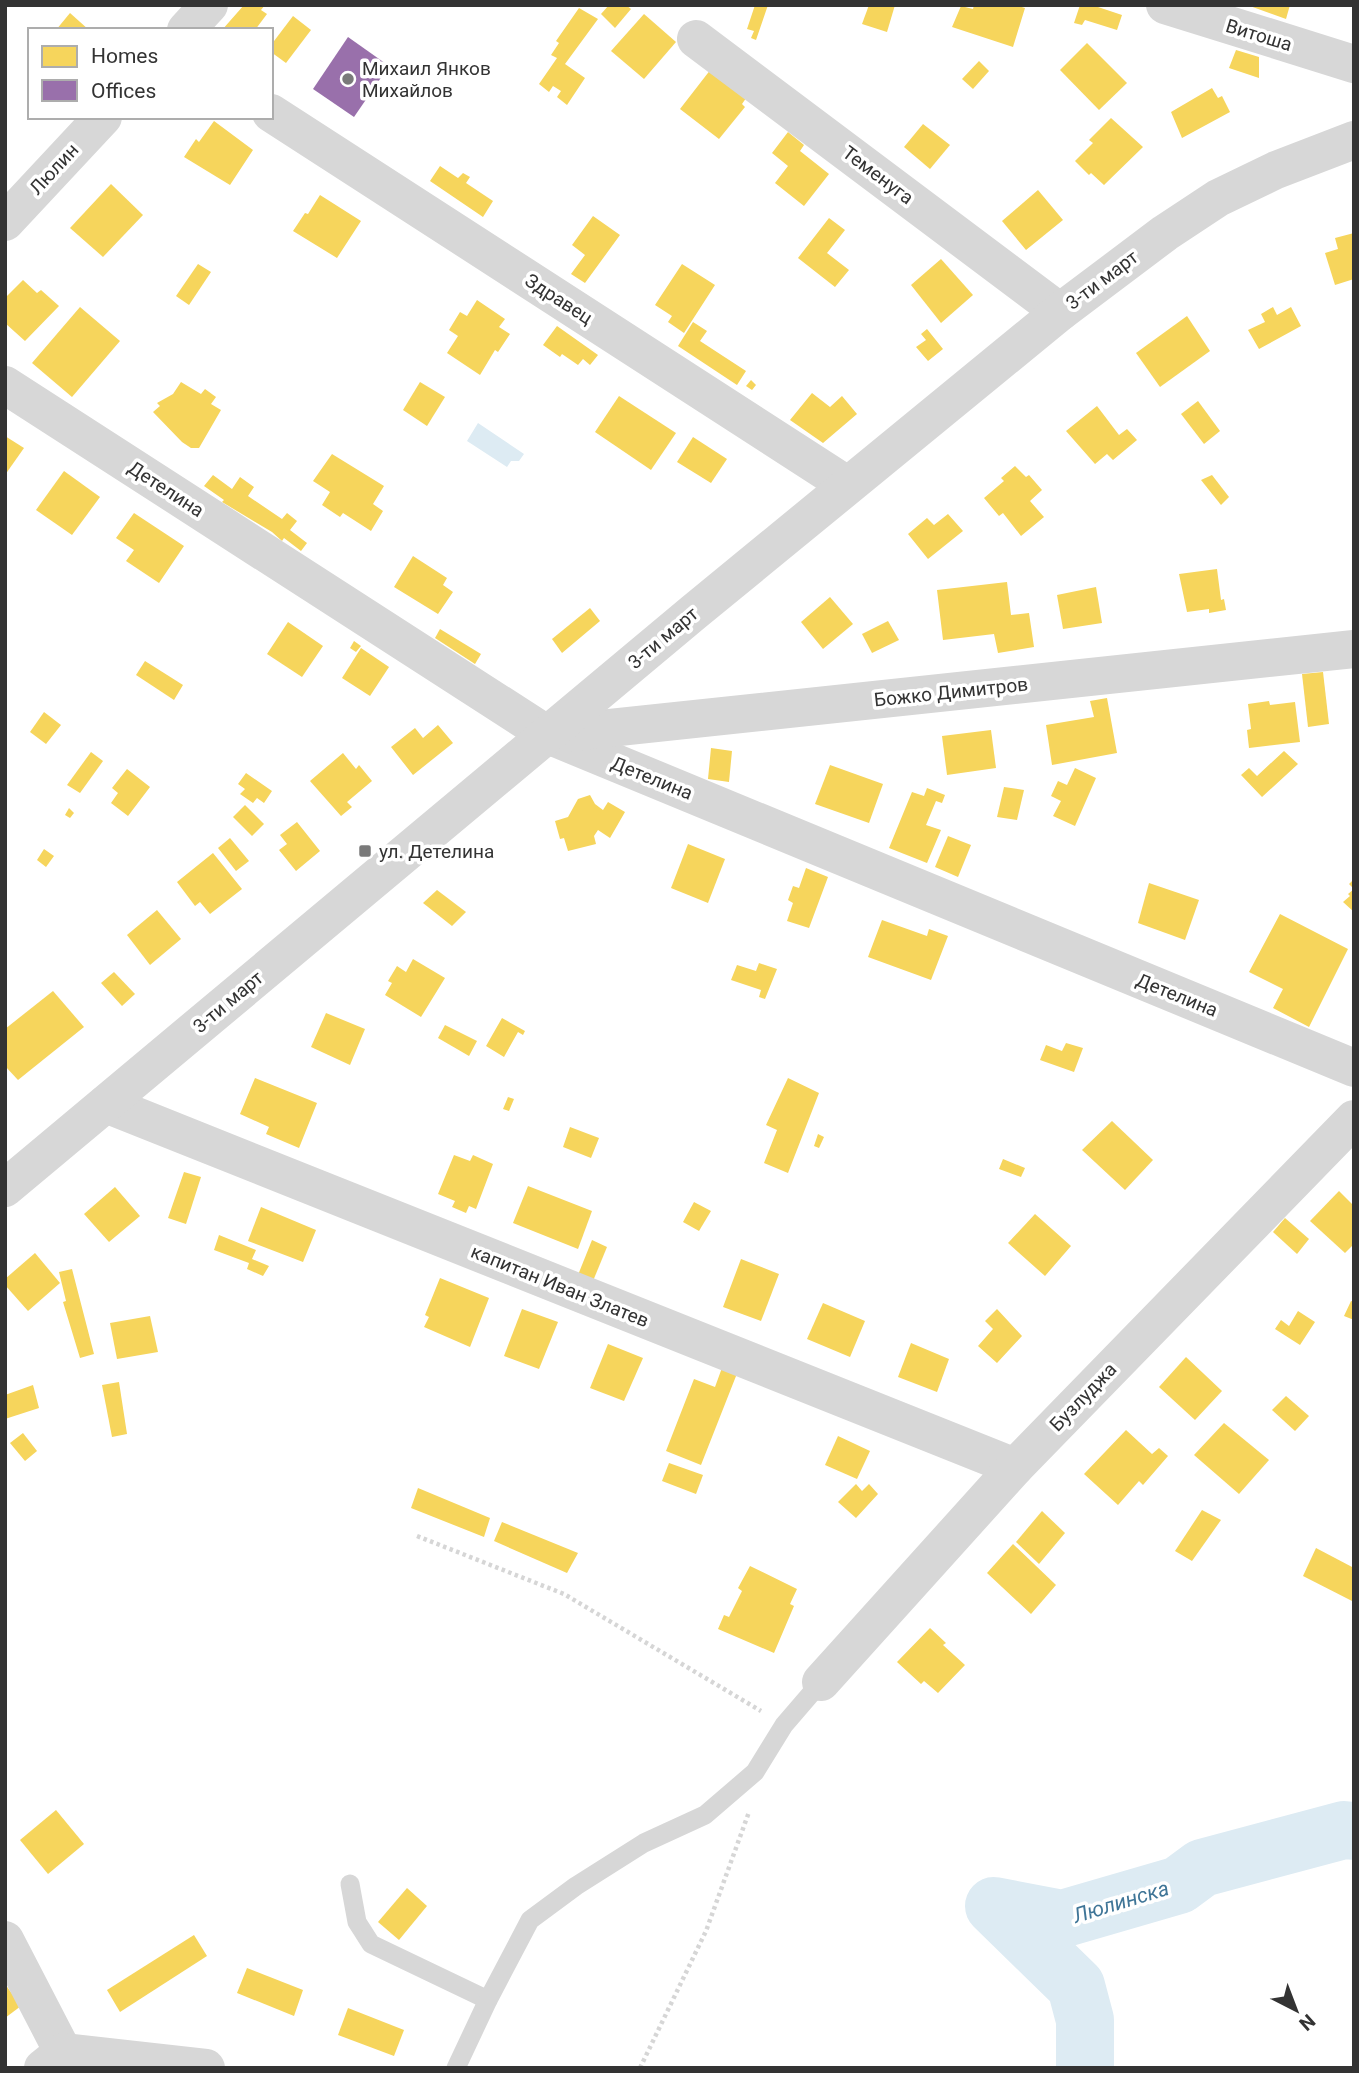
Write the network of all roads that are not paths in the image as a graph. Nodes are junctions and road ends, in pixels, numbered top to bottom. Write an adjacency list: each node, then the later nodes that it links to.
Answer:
1 (209, 5): 3 (street)
2 (1165, 5): 5 (street, Витоша)
3 (188, 28)
4 (696, 38): 10 (street, Теменуга)
5 (1354, 64)
6 (273, 114): 12 (street, Здравец)
7 (101, 119): 9 (street, Люлин)
8 (1354, 140): 10 (street, 3-ти март)
9 (5, 222)
10 (1060, 312): 12 (street, 3-ти март)
11 (5, 385): 14 (street, Детелина)
12 (847, 485): 14 (street, 3-ти март)
13 (1354, 649): 14 (street, Божко Димитров)
14 (548, 735): 15 (street, Детелина); 16 (street, 3-ти март)
15 (1354, 1068)
16 (106, 1104): 18 (street, 3-ти март); 19 (street, капитан Иван Златев)
17 (1354, 1119): 19 (street, Бузлуджа)
18 (5, 1188)
19 (1015, 1467): 20 (street, Бузлуджа)
20 (821, 1682): 23 (lane)
21 (350, 1884): 23 (lane)
22 (5, 1940): 24 (street)
23 (488, 2000): 26 (lane)
24 (53, 2060): 25 (street)
25 (206, 2068)
26 (456, 2068)

